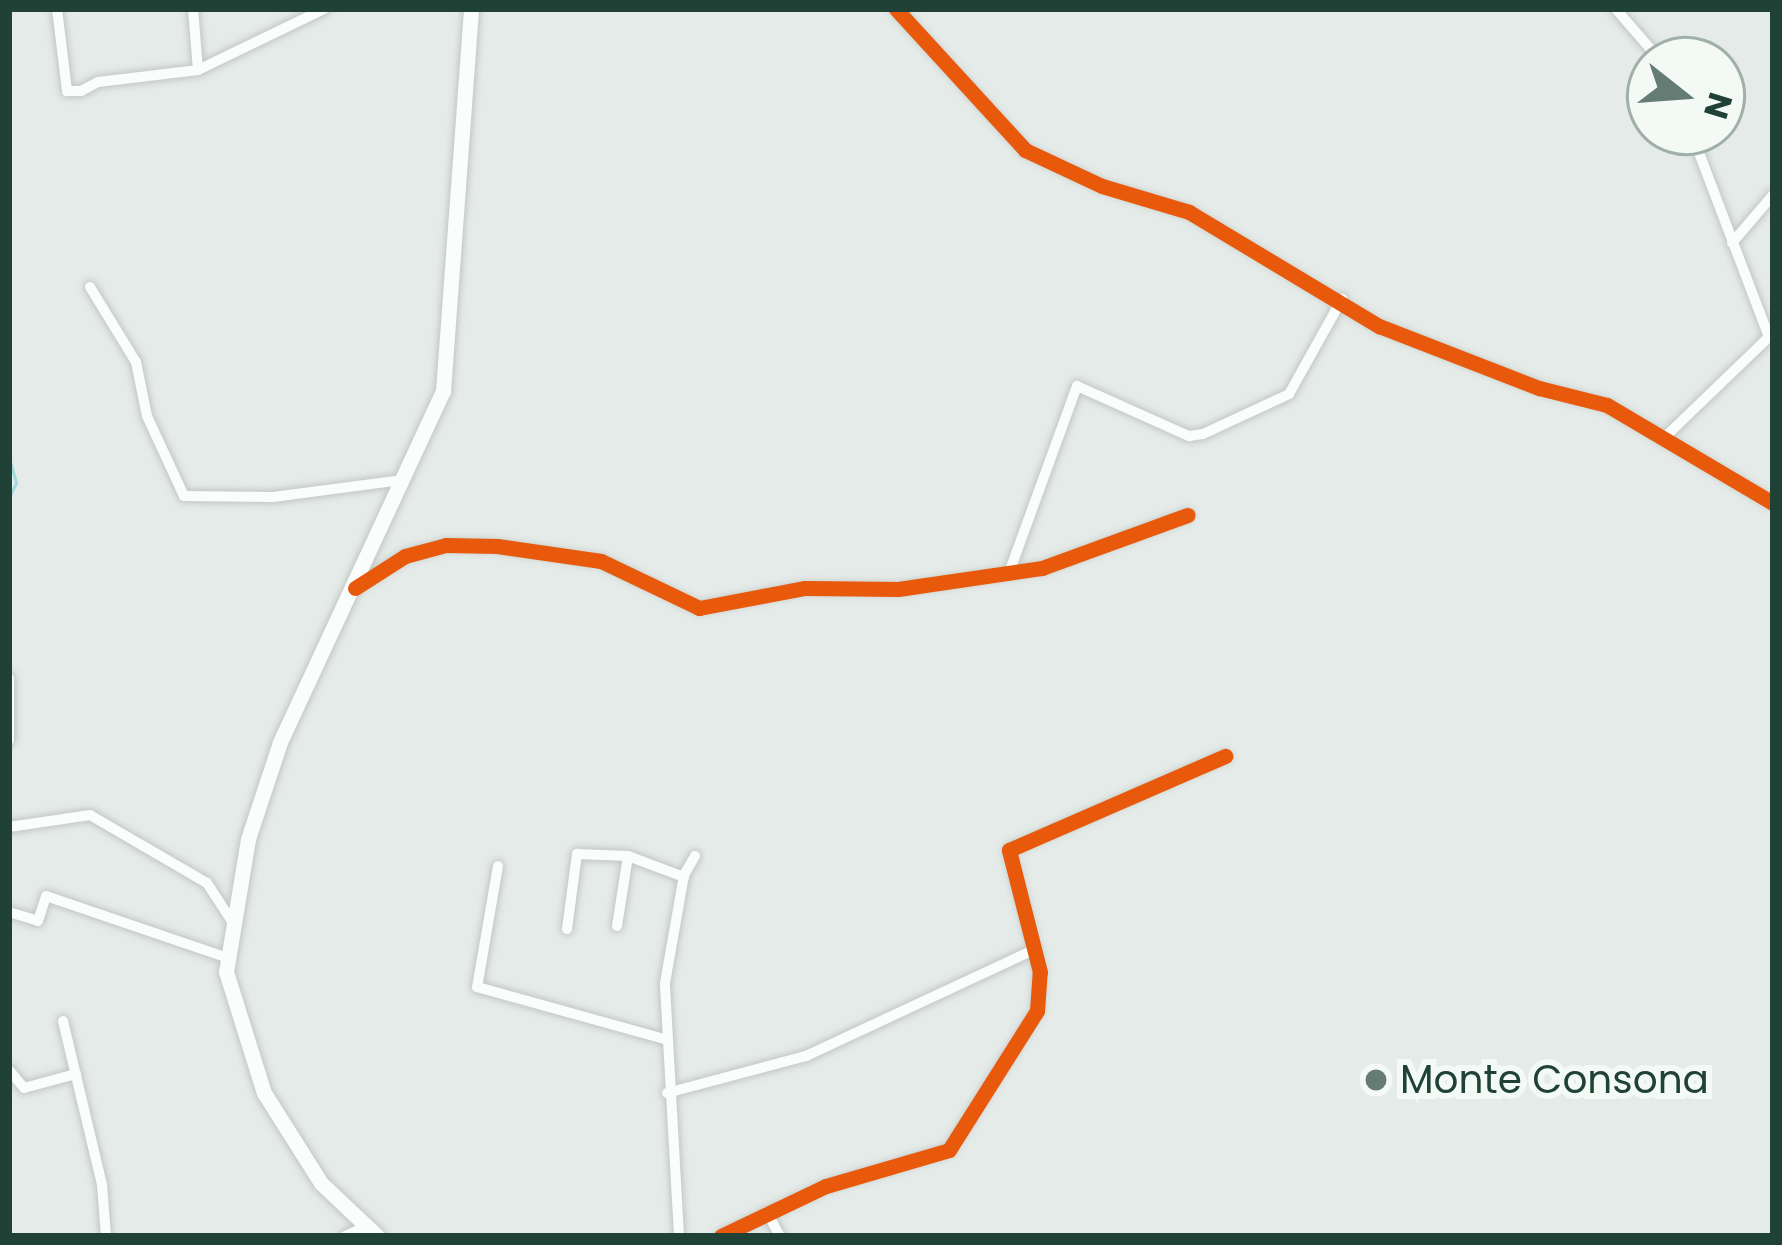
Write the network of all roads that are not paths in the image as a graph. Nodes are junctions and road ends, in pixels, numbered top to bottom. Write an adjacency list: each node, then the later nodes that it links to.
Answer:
1 (56, 9): 8 (street)
2 (193, 9): 8 (street)
3 (322, 9): 8 (street)
4 (471, 9): 15 (main road)
5 (896, 9): 13 (street)
6 (1616, 9): 7 (street)
7 (1639, 36)
8 (198, 70)
9 (1700, 156): 11 (street)
10 (1773, 195): 11 (street)
11 (1732, 243): 14 (street)
12 (90, 287): 15 (street)
13 (1342, 299): 14 (street); 18 (street)
14 (1665, 437): 16 (street)
15 (406, 481): 19 (main road)
16 (1773, 503)
17 (1189, 515): 18 (street)
18 (1010, 570): 19 (street)
19 (356, 588): 29 (main road)
20 (9, 673): 21 (street)
21 (9, 740)
22 (1225, 756): 32 (street)
23 (9, 827): 29 (street)
24 (628, 856): 27 (street); 30 (street); 31 (street)
25 (695, 856): 27 (street)
26 (498, 866): 35 (street)
27 (684, 877): 35 (street)
28 (9, 912): 33 (street)
29 (231, 920): 33 (main road)
30 (617, 926)
31 (567, 929)
32 (1035, 949): 38 (street); 39 (street)
33 (228, 958): 40 (main road)
34 (63, 1021): 37 (street)
35 (665, 1039): 38 (street)
36 (9, 1070): 37 (street)
37 (76, 1074): 41 (street)
38 (667, 1093): 43 (street)
39 (767, 1212): 44 (street); 45 (street)
40 (371, 1232): 42 (street)
41 (106, 1236)
42 (345, 1236)
43 (680, 1236)
44 (721, 1236)
45 (780, 1236)

